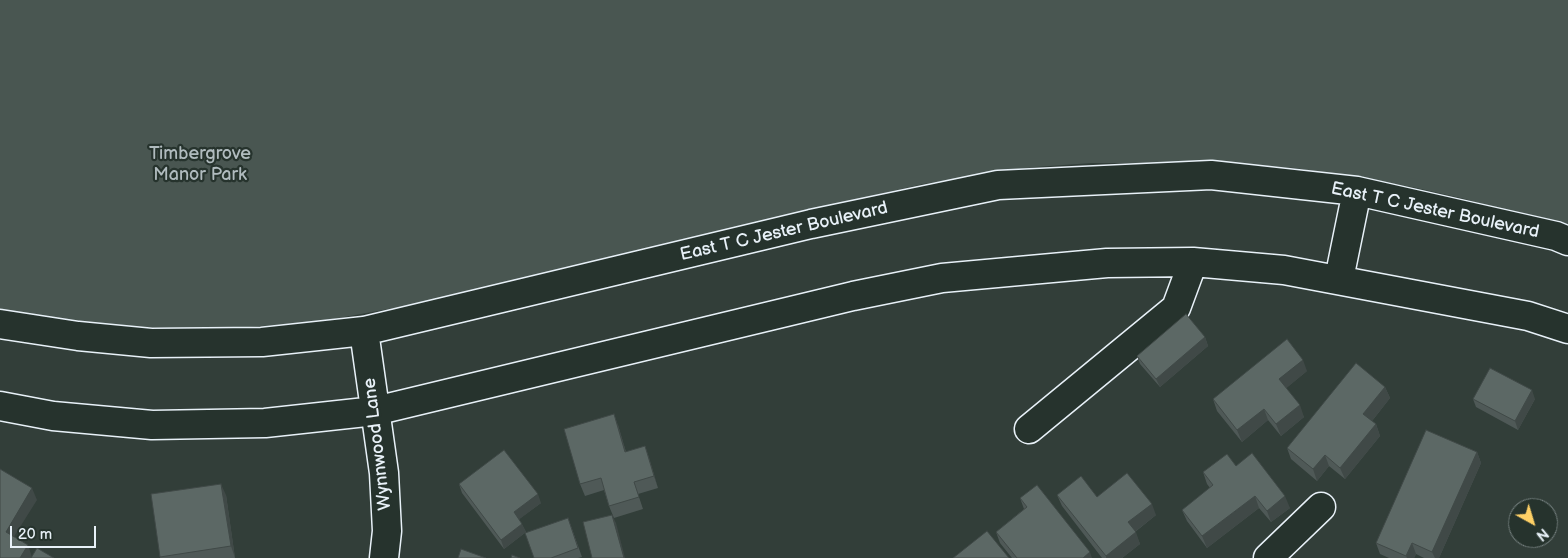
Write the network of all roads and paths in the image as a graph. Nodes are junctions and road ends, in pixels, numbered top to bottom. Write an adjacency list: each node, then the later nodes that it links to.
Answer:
1 (1357, 191): 2 (street, East T C Jester Boulevard); 4 (street); 7 (street, East T C Jester Boulevard)
2 (1568, 241)
3 (1193, 262): 4 (street); 9 (street); 10 (street)
4 (1339, 279): 6 (street)
5 (0, 324): 7 (street, East T C Jester Boulevard)
6 (1568, 329)
7 (364, 331): 9 (street, Wynnwood Lane)
8 (0, 406): 9 (street)
9 (375, 411): 12 (street, Wynnwood Lane)
10 (1029, 429)
11 (1321, 506): 13 (street)
12 (384, 558)
13 (1268, 558)

